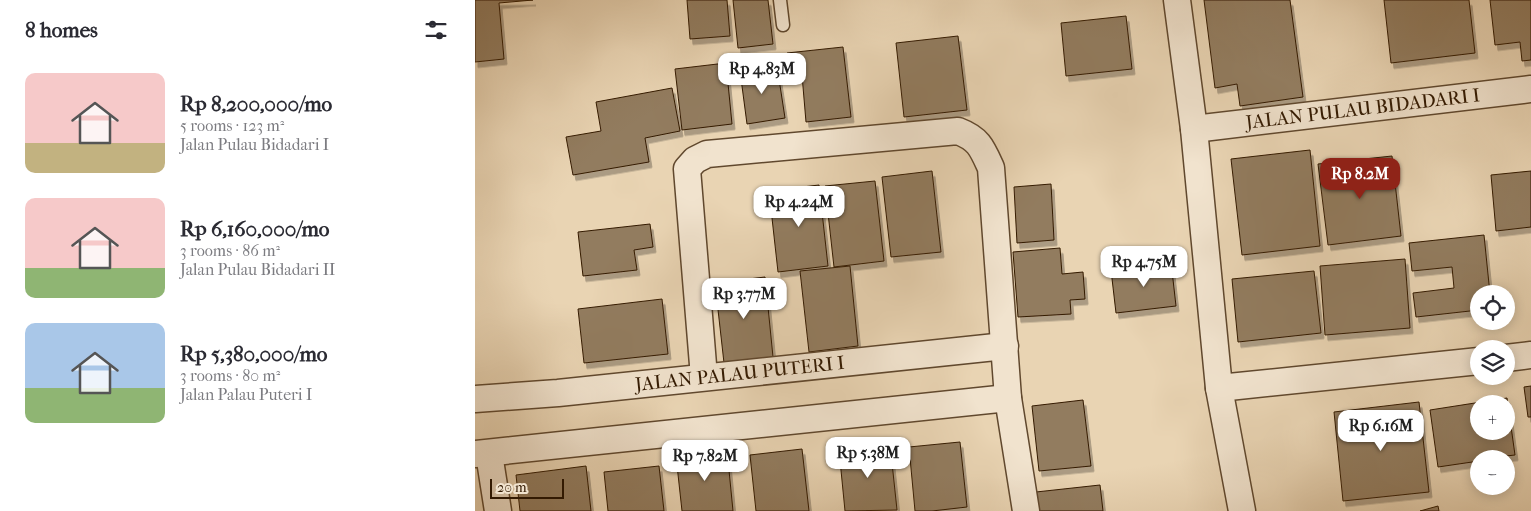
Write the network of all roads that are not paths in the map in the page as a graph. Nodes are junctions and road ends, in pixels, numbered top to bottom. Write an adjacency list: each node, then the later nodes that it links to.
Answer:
1 (780, 0): 3 (lane)
2 (1177, 0): 5 (street)
3 (783, 25)
4 (1531, 89): 5 (street, JALAN PULAU BIDADARI I)
5 (1193, 129): 11 (street)
6 (1005, 346): 10 (street, JALAN PALAU PUTERI I); 10 (street); 12 (street)
7 (1531, 355): 8 (street)
8 (1515, 357)
9 (1470, 362): 11 (street)
10 (705, 378): 13 (street, JALAN PALAU PUTERI I)
11 (1219, 388): 17 (street)
12 (1008, 398): 14 (street); 16 (street)
13 (475, 399)
14 (482, 454): 15 (street)
15 (498, 511)
16 (1026, 511)
17 (1242, 511)

